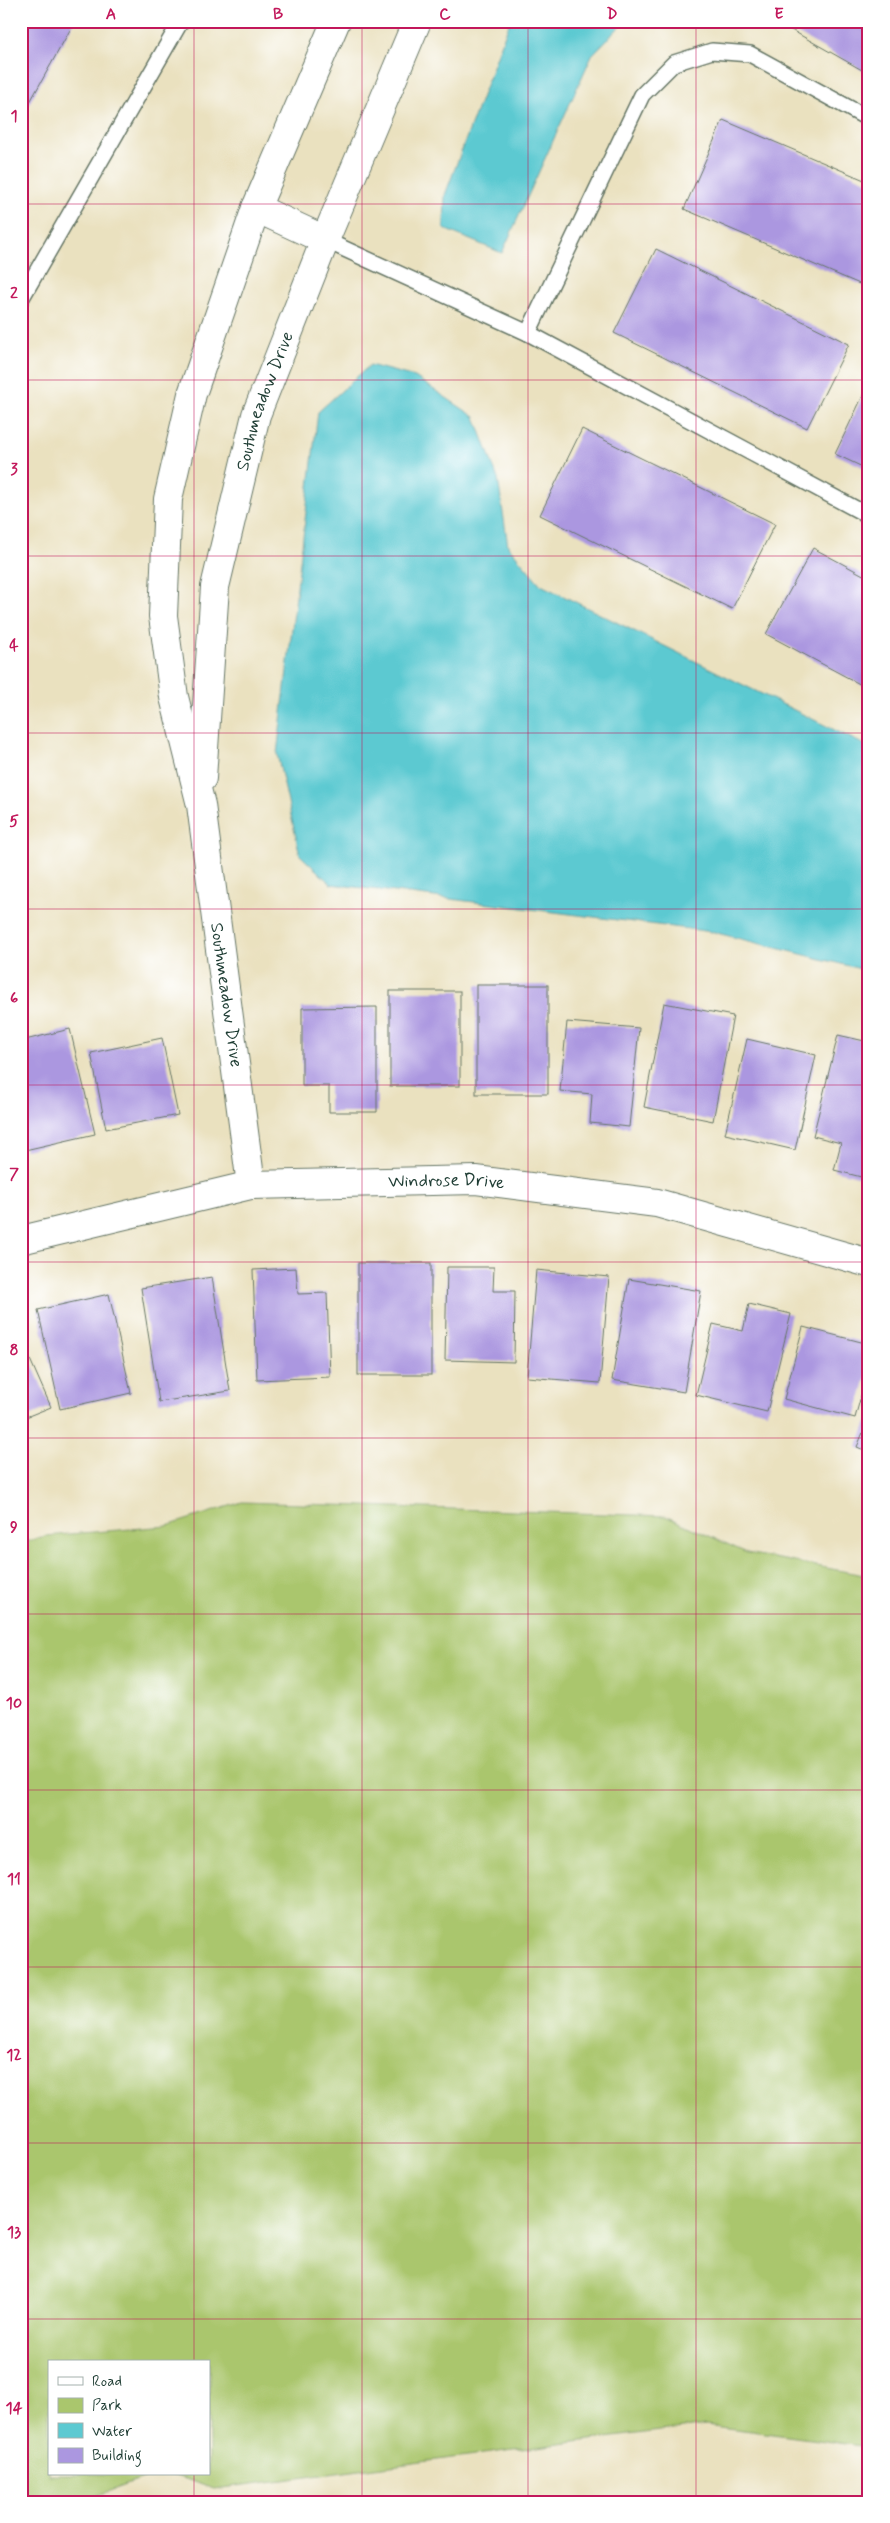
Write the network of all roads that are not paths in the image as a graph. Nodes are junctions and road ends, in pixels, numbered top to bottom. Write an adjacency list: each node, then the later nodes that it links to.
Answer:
1 (181, 21): 7 (lane)
2 (336, 21): 5 (street, Southmeadow Drive)
3 (417, 21): 6 (street, Southmeadow Drive)
4 (869, 119): 8 (lane)
5 (256, 208): 6 (street); 10 (street, Southmeadow Drive)
6 (325, 240): 8 (lane); 10 (street, Southmeadow Drive)
7 (21, 299)
8 (528, 333): 9 (lane)
9 (869, 516)
10 (200, 805): 11 (street, Southmeadow Drive)
11 (251, 1186): 12 (street, Windrose Drive); 13 (street, Windrose Drive)
12 (21, 1240)
13 (869, 1262)

